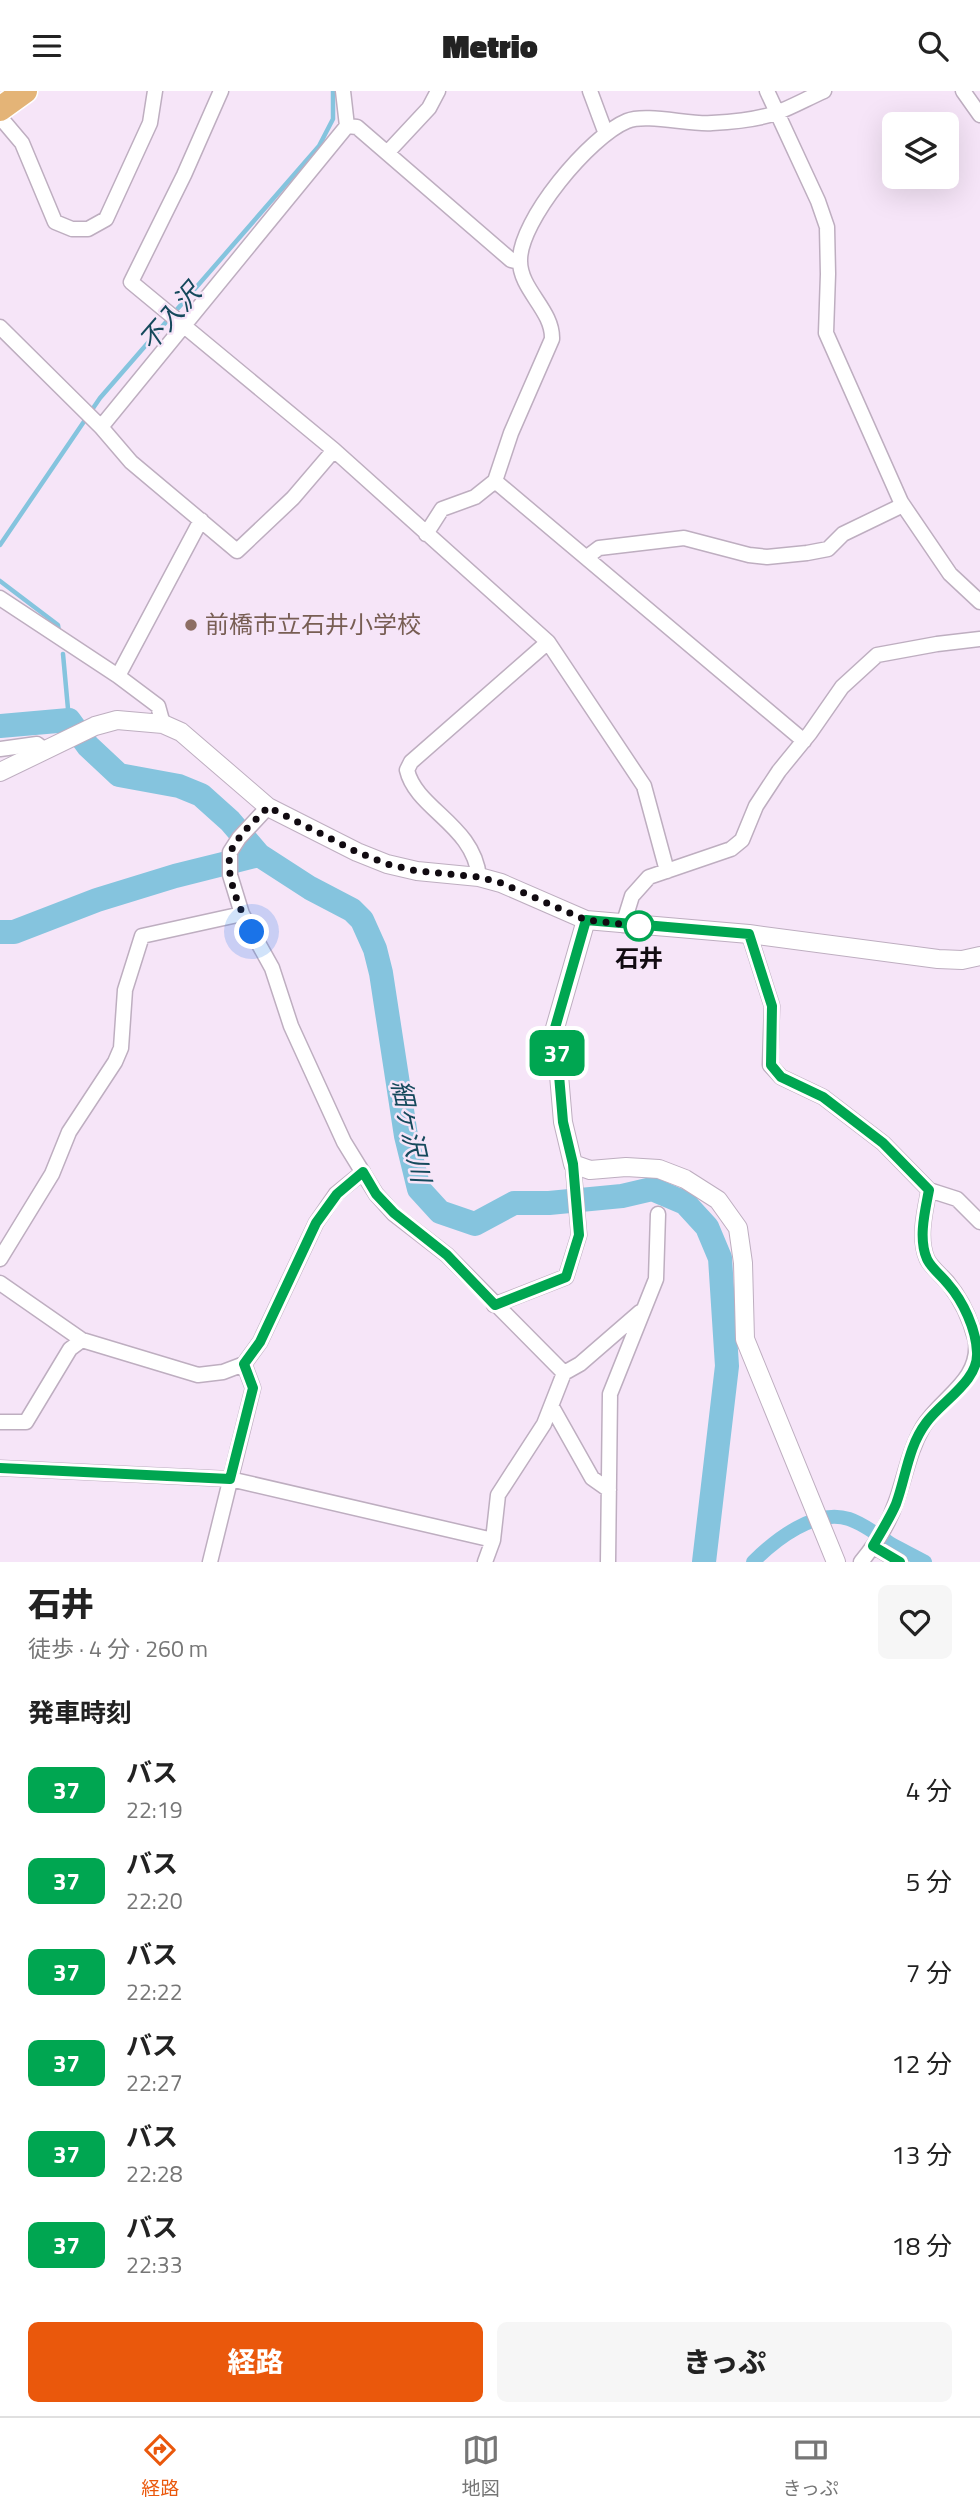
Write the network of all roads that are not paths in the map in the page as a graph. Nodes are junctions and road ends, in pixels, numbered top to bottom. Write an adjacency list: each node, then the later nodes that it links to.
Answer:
1 (25, 91): 10 (highway)
2 (155, 91): 13 (street)
3 (220, 91): 19 (street)
4 (343, 91): 14 (street)
5 (438, 91): 16 (street)
6 (590, 91): 15 (street)
7 (767, 91): 11 (street)
8 (824, 91): 11 (street)
9 (963, 91): 12 (street)
10 (0, 109)
11 (776, 113): 15 (street); 23 (street)
12 (980, 115)
13 (0, 117)
14 (347, 126): 16 (street); 19 (street)
15 (606, 134): 17 (street)
16 (387, 153): 17 (street)
17 (519, 263): 22 (street)
18 (0, 327): 20 (street)
19 (184, 327): 20 (street); 21 (street)
20 (92, 419): 24 (street)
21 (334, 450): 24 (street); 25 (street)
22 (495, 481): 25 (street); 26 (street)
23 (903, 505): 26 (street); 28 (street)
24 (201, 520): 31 (street)
25 (426, 534): 30 (street)
26 (587, 557): 33 (street)
27 (0, 598): 31 (street)
28 (980, 602)
29 (980, 639): 33 (street)
30 (548, 642): 38 (street); 39 (street)
31 (118, 676): 32 (street)
32 (163, 724): 35 (street); 37 (street)
33 (804, 741): 38 (street)
34 (0, 749): 35 (street)
35 (45, 750): 36 (street)
36 (0, 772)
37 (268, 807): 39 (street); 40 (street)
38 (667, 871): 42 (street)
39 (479, 877): 41 (street)
40 (242, 914): 45 (street); 50 (street)
41 (586, 920): 42 (street); 46 (street)
42 (623, 925): 43 (street)
43 (749, 934): 44 (street); 47 (street)
44 (980, 956)
45 (363, 1172): 52 (street); 55 (street)
46 (573, 1173): 52 (street); 67 (street)
47 (929, 1190): 49 (street); 63 (street)
48 (658, 1213): 53 (street)
49 (977, 1215)
50 (0, 1259)
51 (0, 1283): 54 (street)
52 (495, 1305): 56 (street)
53 (645, 1306): 56 (street); 61 (street)
54 (82, 1340): 55 (street); 58 (street)
55 (244, 1364): 60 (street)
56 (564, 1373): 57 (street)
57 (552, 1407): 61 (street); 62 (street)
58 (0, 1422)
59 (0, 1468): 60 (street)
60 (230, 1479): 62 (street); 64 (street)
61 (609, 1490): 66 (street)
62 (493, 1540): 65 (street)
63 (873, 1546): 68 (street); 69 (street)
64 (209, 1562)
65 (485, 1562)
66 (608, 1562)
67 (836, 1562)
68 (861, 1562)
69 (900, 1562)

